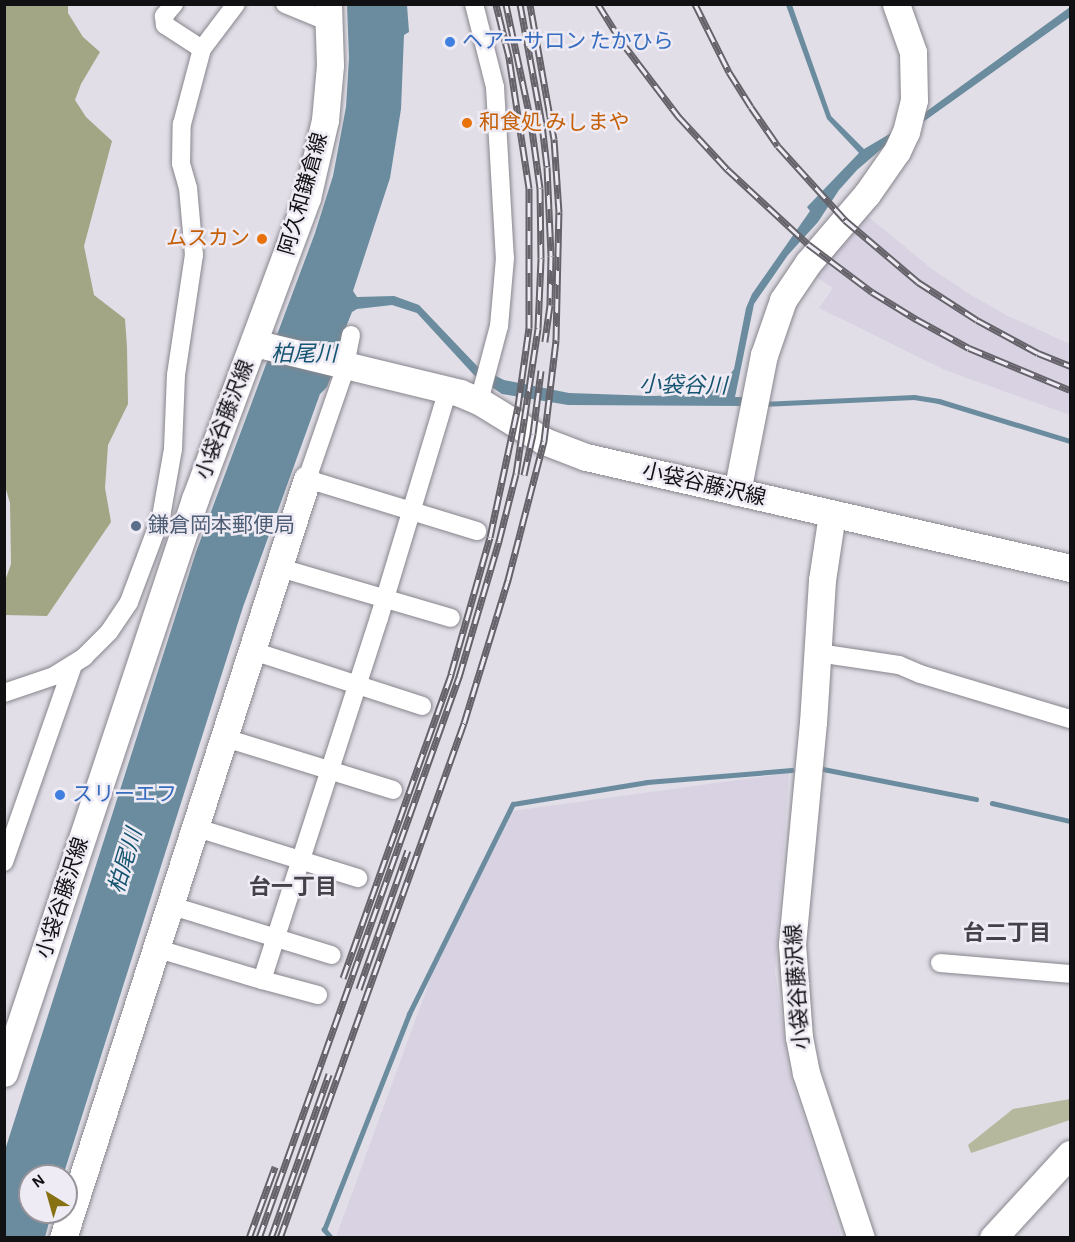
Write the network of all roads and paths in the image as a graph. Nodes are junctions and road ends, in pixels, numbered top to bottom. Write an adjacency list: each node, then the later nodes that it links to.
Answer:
1 (174, 4): 7 (street)
2 (236, 4): 7 (street)
3 (285, 4): 6 (street)
4 (474, 4): 12 (street)
5 (896, 4): 14 (main road)
6 (329, 13): 9 (main road, 阿久和鎌倉線)
7 (202, 48): 15 (street)
8 (351, 335): 10 (street)
9 (254, 343): 10 (main road, 小袋谷藤沢線); 16 (main road, 小袋谷藤沢線)
10 (344, 365): 11 (main road, 小袋谷藤沢線); 13 (street)
11 (448, 390): 12 (main road, 小袋谷藤沢線); 17 (street)
12 (481, 393): 14 (main road, 小袋谷藤沢線)
13 (307, 479): 17 (street); 20 (main road)
14 (736, 492): 18 (main road, 小袋谷藤沢線)
15 (166, 495): 16 (street); 26 (street)
16 (195, 499): 46 (main road, 小袋谷藤沢線)
17 (411, 512): 19 (street); 22 (street)
18 (832, 514): 21 (main road, 小袋谷藤沢線); 25 (main road, 小袋谷藤沢線)
19 (477, 531)
20 (276, 567): 22 (street); 24 (main road)
21 (1071, 568)
22 (385, 599): 23 (street); 27 (street)
23 (451, 618)
24 (250, 650): 27 (street); 31 (main road)
25 (818, 653): 30 (street); 49 (main road, 小袋谷藤沢線)
26 (73, 665): 28 (street); 36 (street)
27 (356, 686): 29 (street); 32 (street)
28 (4, 693)
29 (422, 706)
30 (1071, 719)
31 (222, 737): 32 (street); 34 (main road)
32 (328, 768): 33 (street); 35 (street)
33 (393, 790)
34 (194, 827): 35 (street); 38 (main road)
35 (301, 859): 37 (street); 39 (street)
36 (4, 862)
37 (358, 878)
38 (169, 905): 39 (street); 40 (main road)
39 (275, 938): 41 (street); 44 (street)
40 (155, 948): 44 (street); 48 (main road)
41 (332, 955)
42 (940, 963): 43 (street)
43 (1071, 974)
44 (262, 980): 45 (street)
45 (318, 995)
46 (4, 1073)
47 (1071, 1154): 50 (main road)
48 (63, 1238)
49 (861, 1238)
50 (993, 1238)

